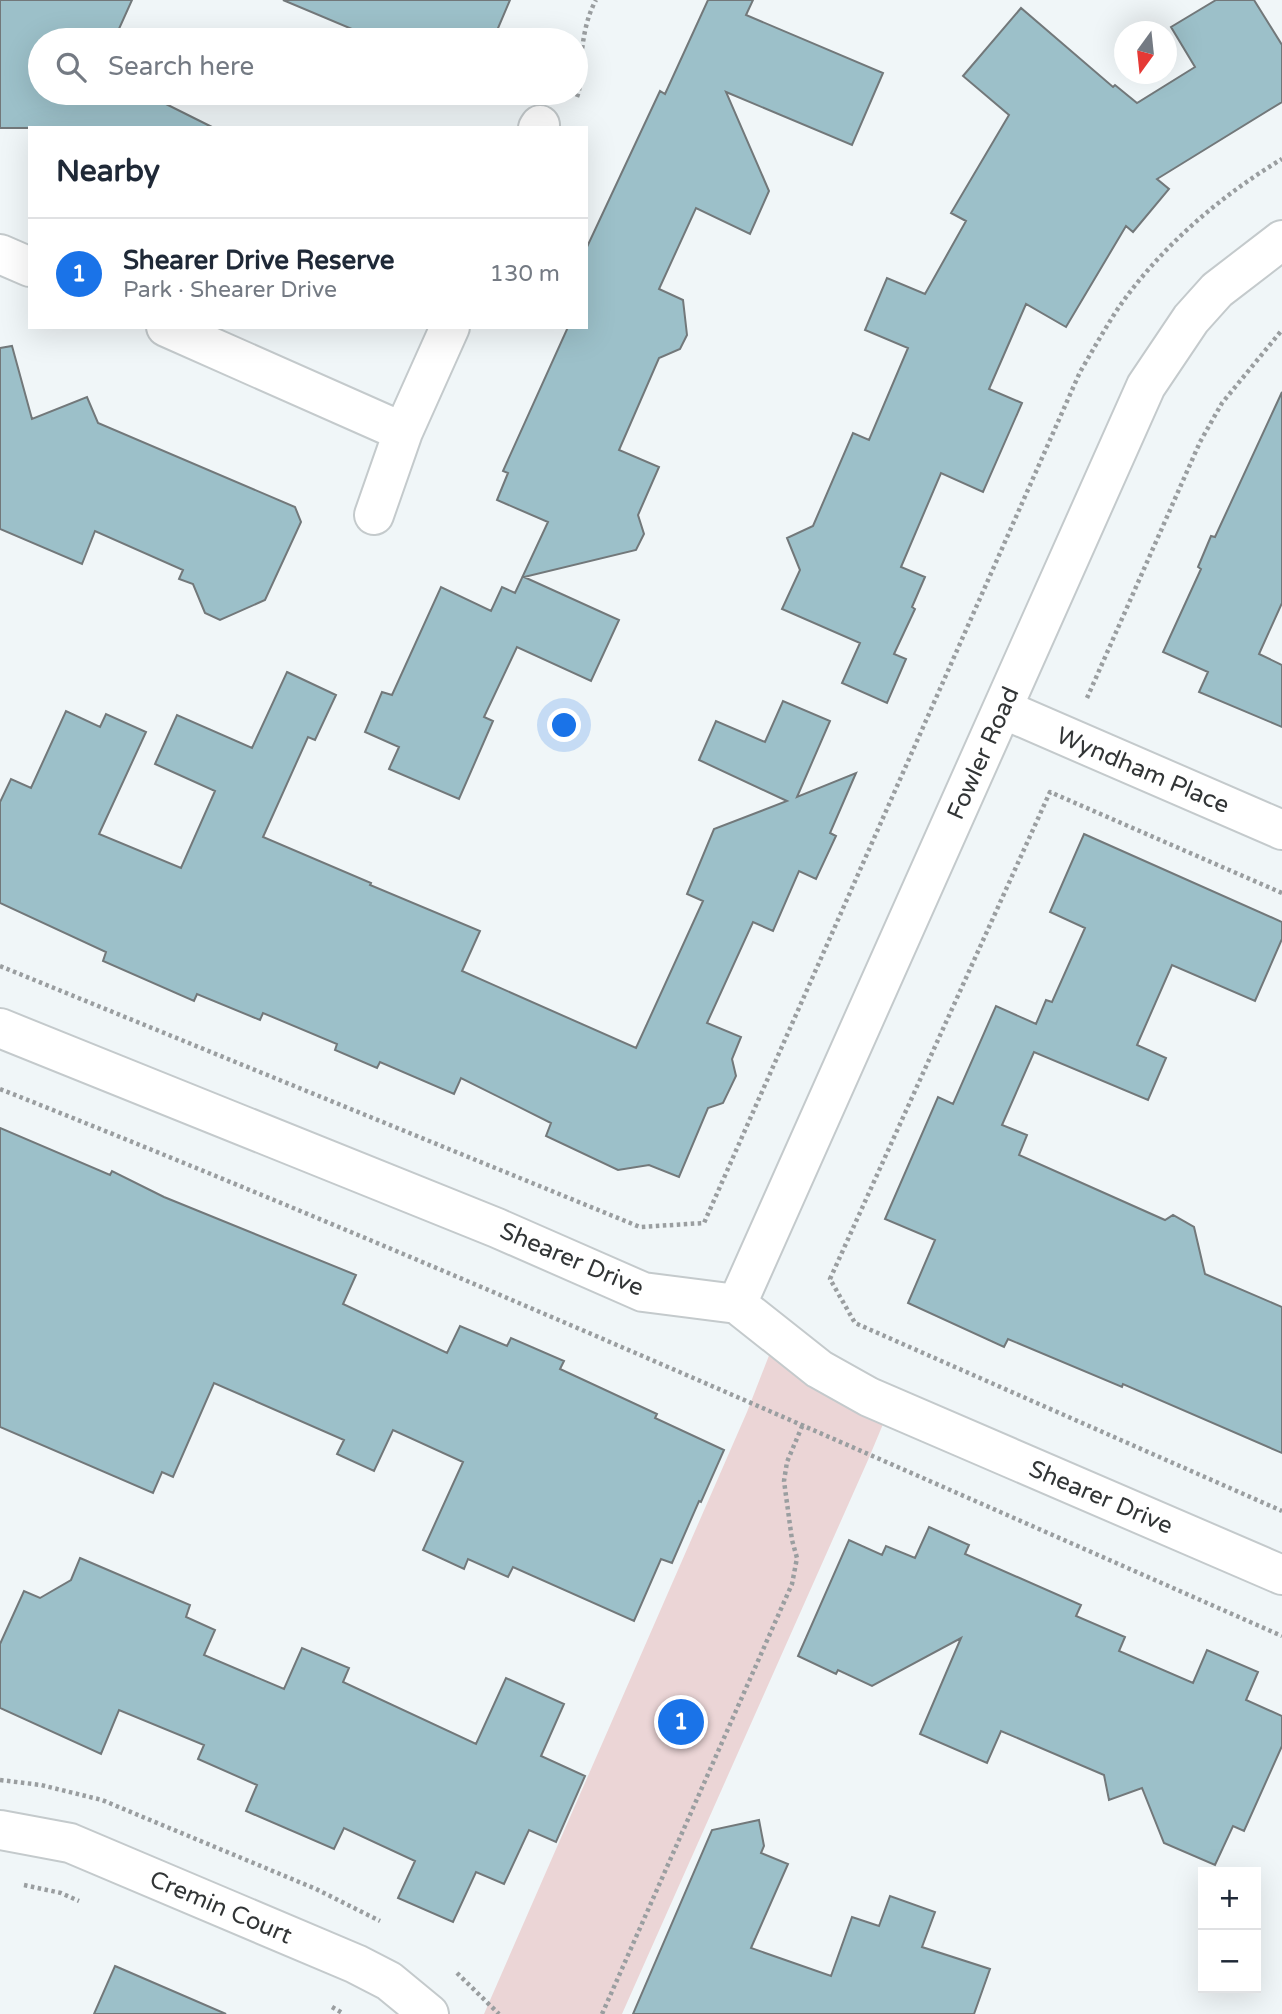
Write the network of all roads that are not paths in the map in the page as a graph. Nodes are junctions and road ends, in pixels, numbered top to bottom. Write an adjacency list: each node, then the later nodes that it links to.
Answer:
1 (1282, 240): 8 (street, Fowler Road)
2 (0, 254): 3 (street)
3 (28, 266)
4 (171, 329): 6 (street)
5 (449, 329): 6 (street)
6 (403, 432): 7 (street)
7 (374, 515)
8 (1003, 709): 9 (street, Wyndham Place); 11 (street, Fowler Road)
9 (1282, 830)
10 (0, 1028): 11 (street, Shearer Drive)
11 (737, 1304): 12 (street, Shearer Drive)
12 (1282, 1575)
13 (0, 1830): 14 (street, Cremin Court)
14 (429, 2014)

